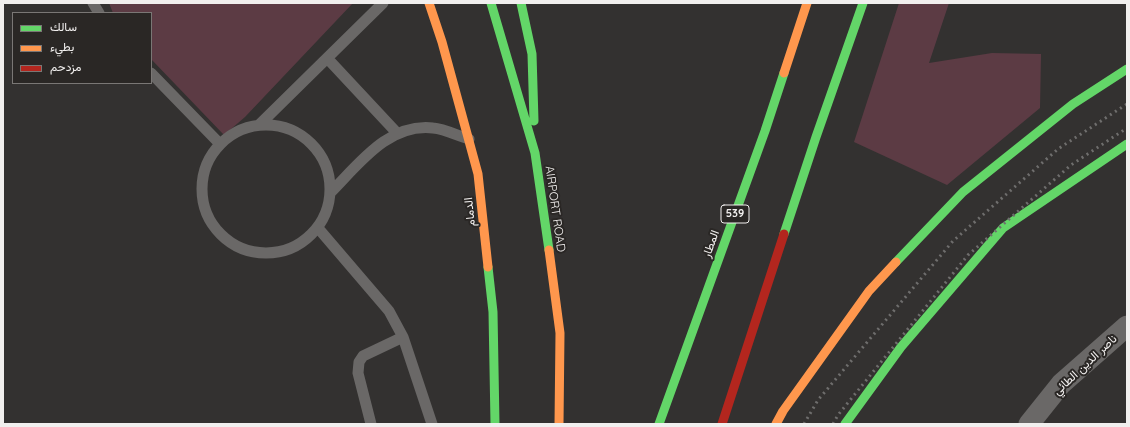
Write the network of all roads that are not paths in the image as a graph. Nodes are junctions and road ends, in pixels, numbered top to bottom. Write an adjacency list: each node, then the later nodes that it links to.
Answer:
1 (93, 3): 8 (lane)
2 (383, 3): 9 (lane)
3 (429, 3): 14 (main road, الدمام)
4 (491, 3): 17 (main road, AIRPORT ROAD)
5 (521, 3): 17 (main road)
6 (807, 3): 26 (main road, المطار / 539)
7 (863, 3): 27 (main road)
8 (98, 12)
9 (327, 58): 12 (lane); 13 (lane)
10 (1127, 69): 28 (main road)
11 (152, 74): 15 (lane)
12 (259, 125): 15 (lane); 18 (lane)
13 (397, 133): 14 (lane); 18 (lane)
14 (469, 139): 24 (main road, الدمام)
15 (220, 144): 19 (lane)
16 (1127, 144): 29 (main road)
17 (535, 153): 25 (main road, AIRPORT ROAD)
18 (330, 193): 19 (lane)
19 (318, 228): 21 (lane)
20 (1127, 326): 30 (street, ناصر الدين الطائي)
21 (403, 337): 22 (lane); 23 (lane)
22 (371, 424)
23 (432, 424)
24 (495, 424)
25 (559, 424)
26 (659, 424)
27 (722, 424)
28 (776, 424)
29 (845, 424)
30 (1028, 424)

